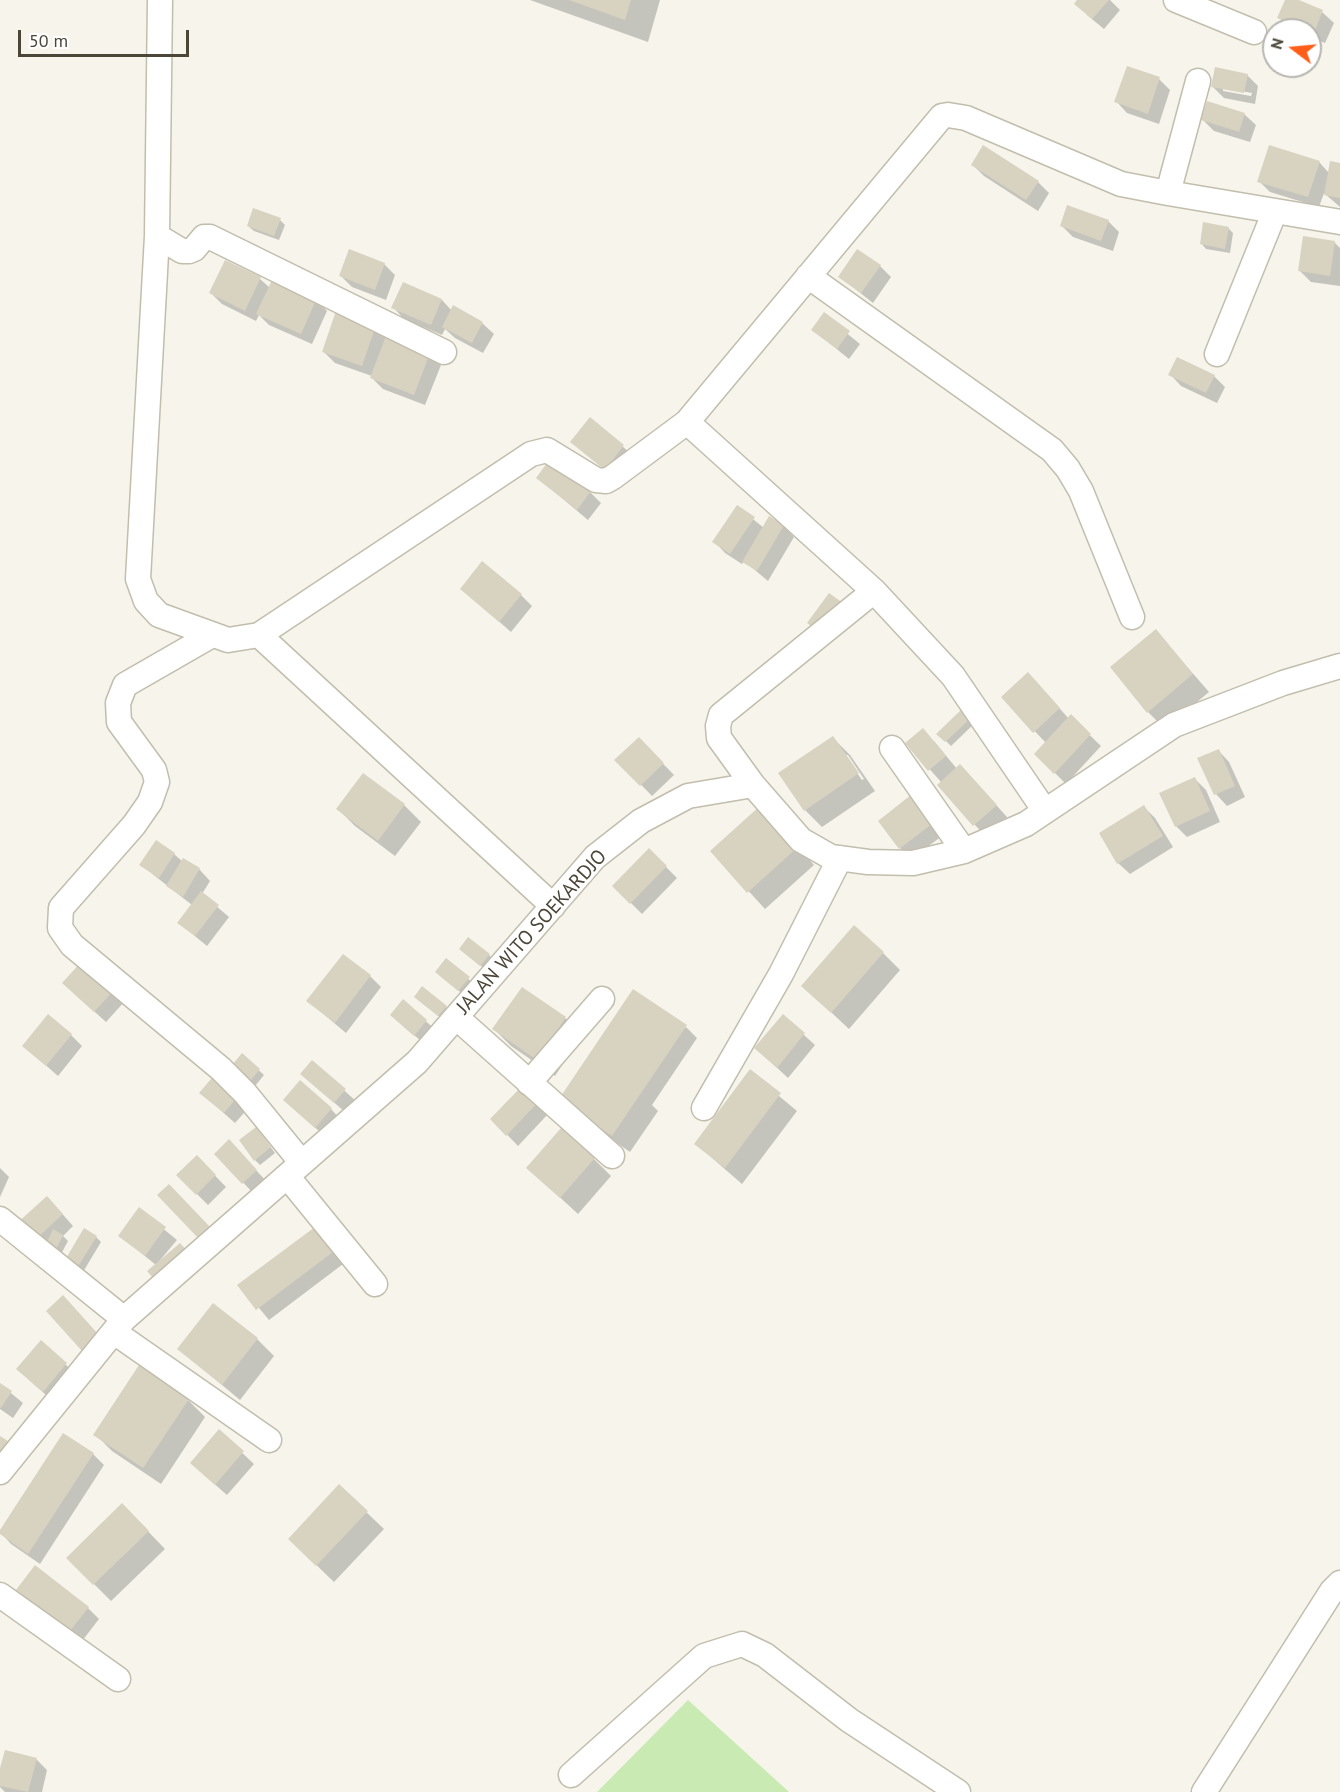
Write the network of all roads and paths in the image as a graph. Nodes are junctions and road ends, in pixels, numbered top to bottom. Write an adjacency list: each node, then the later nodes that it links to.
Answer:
1 (160, 0): 8 (street)
2 (1176, 0): 3 (street)
3 (1254, 32)
4 (1198, 81): 5 (street)
5 (1168, 193): 6 (street); 9 (street)
6 (1275, 211): 7 (street); 11 (street)
7 (1340, 222)
8 (157, 236): 10 (street); 15 (street)
9 (808, 276): 12 (street); 14 (street)
10 (444, 352)
11 (1217, 354)
12 (687, 422): 13 (street); 16 (street)
13 (874, 591): 19 (street); 20 (street)
14 (1132, 617)
15 (212, 635): 16 (street); 29 (street)
16 (259, 635): 23 (street)
17 (1340, 666): 20 (street)
18 (892, 748): 21 (street)
19 (753, 785): 22 (street); 23 (street, JALAN WITO SOEKARDJO)
20 (1045, 811): 21 (street)
21 (964, 851): 22 (street)
22 (840, 858): 27 (street)
23 (553, 906): 25 (street, JALAN WITO SOEKARDJO)
24 (602, 999): 26 (street)
25 (456, 1017): 26 (street); 29 (street, JALAN WITO SOEKARDJO)
26 (529, 1083): 28 (street)
27 (704, 1108)
28 (612, 1156)
29 (294, 1170): 31 (street); 32 (street, JALAN WITO SOEKARDJO)
30 (0, 1219): 32 (street)
31 (375, 1284)
32 (119, 1326): 33 (street); 34 (street, JALAN WITO SOEKARDJO)
33 (269, 1440)
34 (0, 1472)
35 (1340, 1583): 40 (street)
36 (0, 1595): 37 (street)
37 (118, 1679)
38 (571, 1775): 39 (street)
39 (958, 1792)
40 (1204, 1792)

